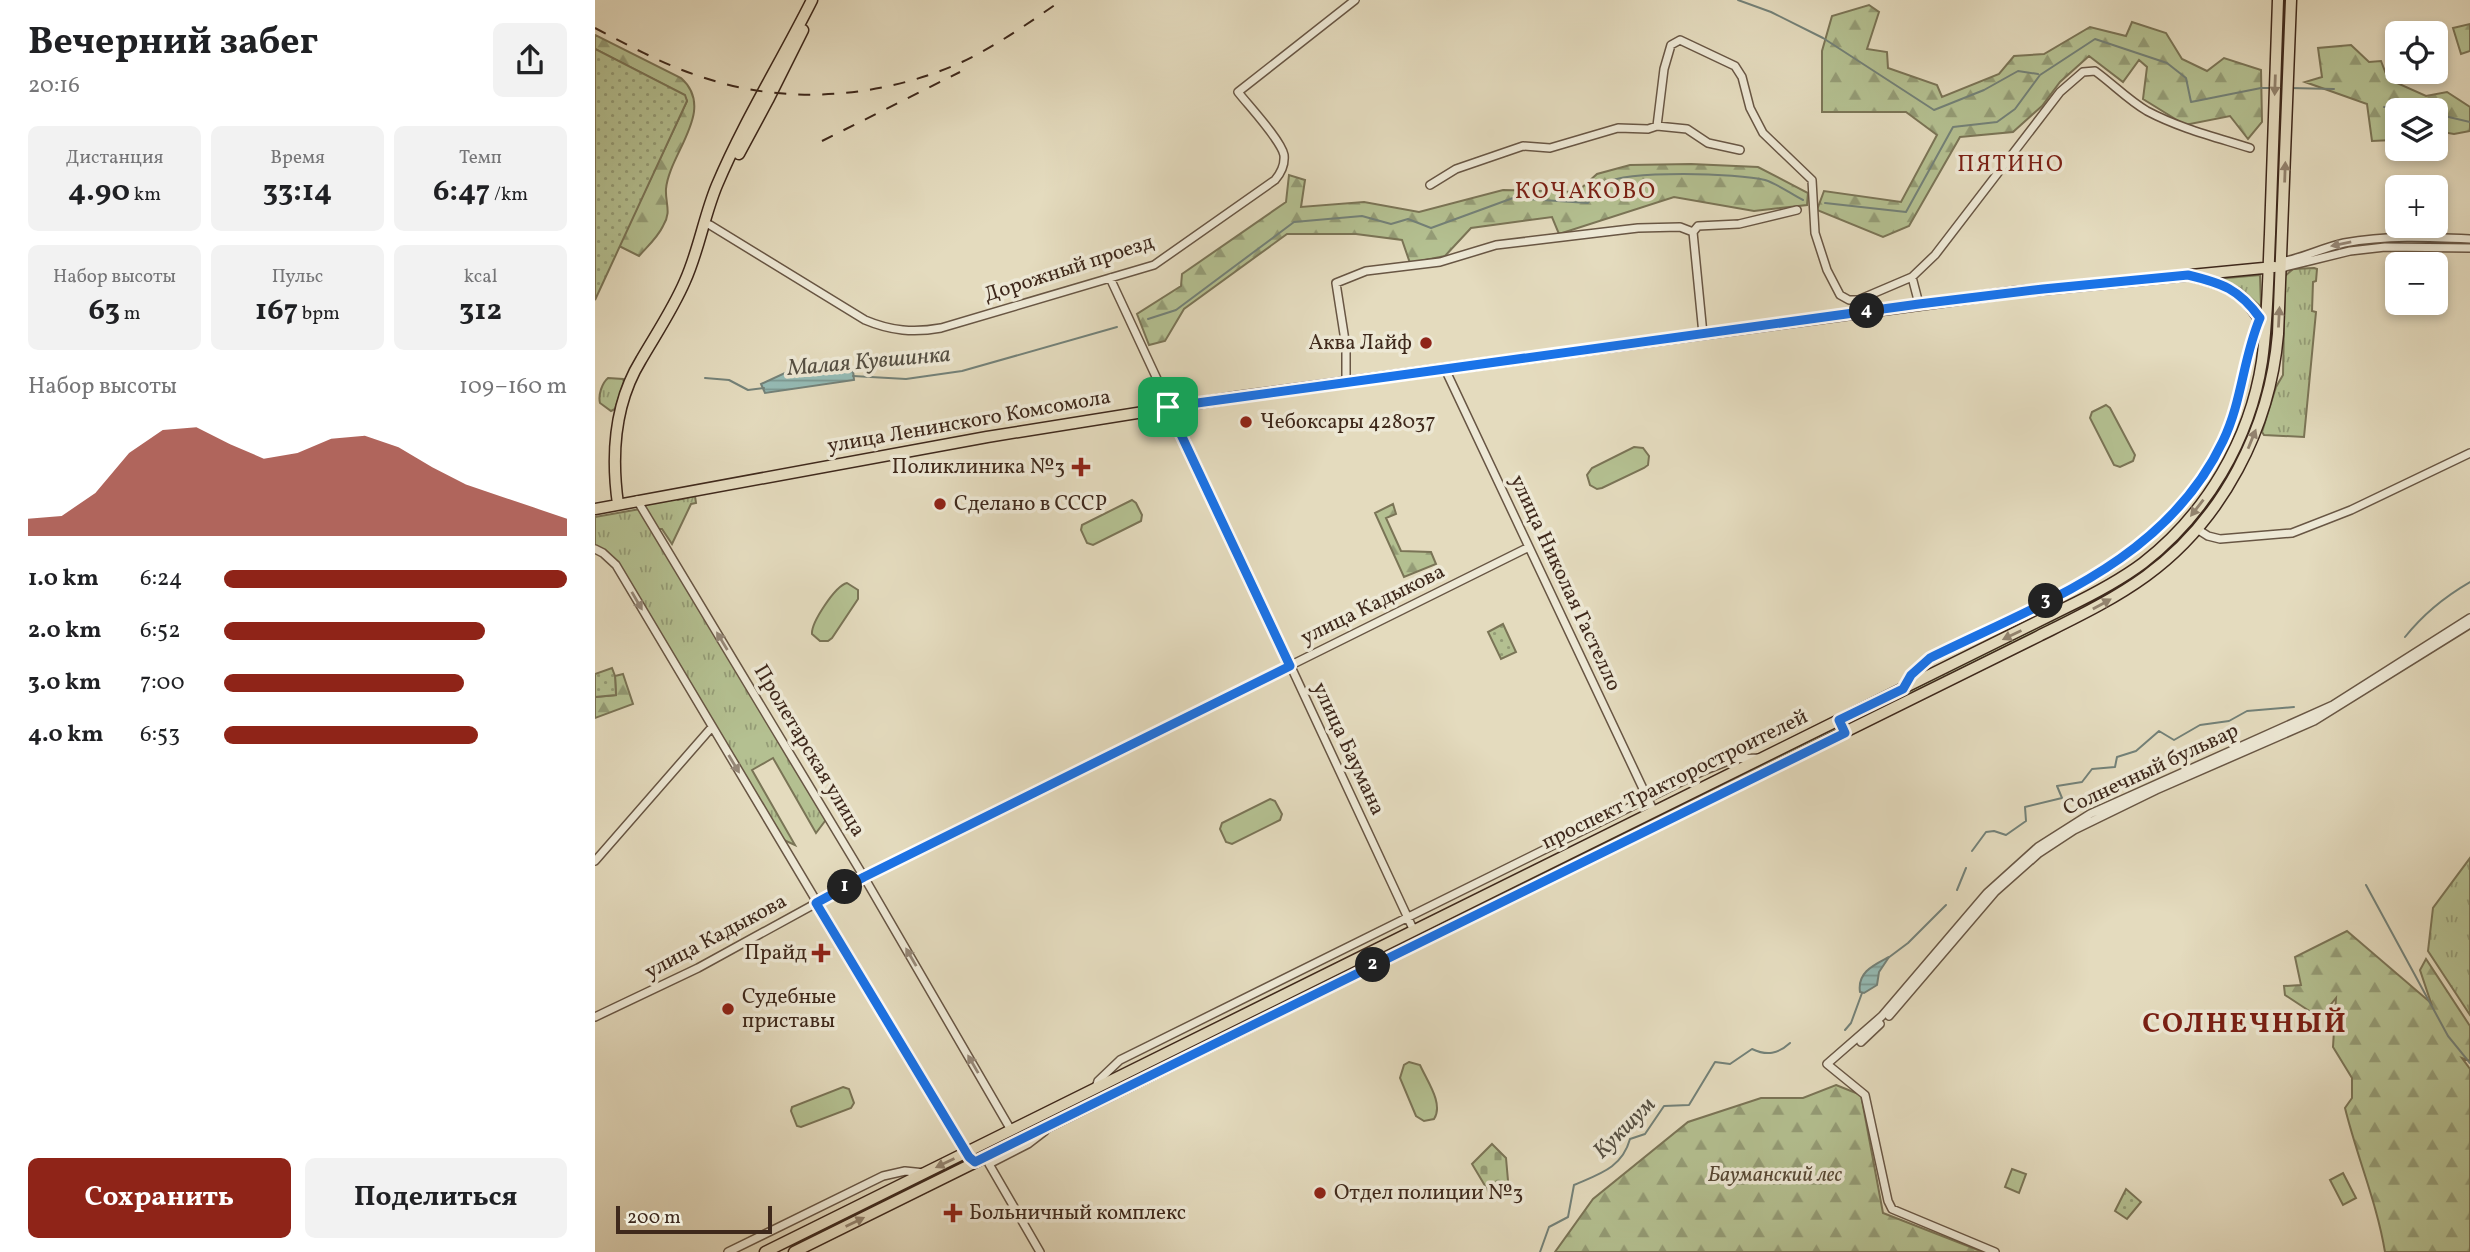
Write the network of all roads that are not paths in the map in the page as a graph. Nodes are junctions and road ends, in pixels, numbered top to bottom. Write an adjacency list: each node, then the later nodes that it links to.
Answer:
1 (812, 0): 11 (main road)
2 (818, 0): 11 (main road)
3 (1355, 0): 23 (street, Дорожный проезд)
4 (2277, 0): 20 (main road, проспект Тракторостроителей, one-way to 20)
5 (2291, 0): 19 (main road, проспект Тракторостроителей, one-way to 5)
6 (1657, 126): 8 (street); 9 (street); 22 (street)
7 (2250, 148): 22 (street)
8 (1740, 150)
9 (1430, 185)
10 (1797, 210): 12 (street)
11 (707, 224): 23 (street, Дорожный проезд); 34 (main road)
12 (1696, 229): 28 (street); 30 (street)
13 (2395, 238): 19 (street, one-way to 19)
14 (2404, 238): 17 (street)
15 (2437, 238): 16 (street)
16 (2470, 239)
17 (2404, 246): 18 (street); 19 (street)
18 (2470, 248)
19 (2281, 265): 20 (main road, улица Ленинского Комсомола); 36 (main road, проспект Тракторостроителей, one-way to 19)
20 (2269, 267): 21 (main road, улица Ленинского Комсомола); 25 (main road, проспект Тракторостроителей)
21 (2188, 275): 24 (main road, улица Ленинского Комсомола); 26 (main road)
22 (1912, 277): 24 (street)
23 (1110, 278): 31 (street, улица Баумана)
24 (1919, 304): 28 (main road, улица Ленинского Комсомола)
25 (2267, 304): 26 (street); 27 (main road, проспект Тракторостроителей)
26 (2260, 318): 27 (main road); 43 (street)
27 (2266, 330): 43 (main road, проспект Тракторостроителей, one-way to 43)
28 (1703, 334): 29 (main road, улица Ленинского Комсомола)
29 (1445, 369): 30 (main road, улица Ленинского Комсомола); 37 (street, улица Николая Гастелло)
30 (1346, 382): 31 (main road, улица Ленинского Комсомола)
31 (1168, 407): 33 (main road, улица Ленинского Комсомола); 42 (street, улица Баумана)
32 (2470, 453): 36 (street)
33 (637, 500): 34 (main road, улица Ленинского Комсомола); 51 (street, Пролетарская улица, one-way to 33)
34 (621, 504): 35 (main road, улица Ленинского Комсомола)
35 (595, 509)
36 (2197, 528): 46 (main road, проспект Тракторостроителей, one-way to 36)
37 (1529, 547): 42 (street, улица Кадыкова); 48 (street, улица Николая Гастелло)
38 (595, 549): 45 (street, one-way to 45)
39 (2470, 618): 41 (street, Солнечный бульвар)
40 (2470, 624): 41 (street, Солнечный бульвар)
41 (2461, 627): 75 (street, Солнечный бульвар)
42 (1290, 666): 51 (street, улица Кадыкова); 53 (street, улица Баумана)
43 (1903, 689): 44 (main road, проспект Тракторостроителей)
44 (1839, 720): 46 (main road); 47 (main road, проспект Тракторостроителей)
45 (712, 727): 50 (street); 52 (street, one-way to 52)
46 (1845, 733): 55 (main road, проспект Тракторостроителей)
47 (1763, 758): 48 (street, проспект Тракторостроителей); 49 (main road, проспект Тракторостроителей)
48 (1648, 799): 49 (street, улица Николая Гастелло); 53 (street, проспект Тракторостроителей)
49 (1654, 812): 54 (main road, проспект Тракторостроителей)
50 (595, 861)
51 (864, 877): 52 (street, улица Кадыкова); 61 (street, Пролетарская улица, one-way to 51)
52 (816, 903): 56 (street, улица Кадыкова); 63 (street)
53 (1408, 917): 54 (street, улица Баумана); 57 (street, проспект Тракторостроителей)
54 (1414, 930): 55 (main road); 58 (main road, проспект Тракторостроителей)
55 (1420, 942): 60 (main road, проспект Тракторостроителей)
56 (595, 1017)
57 (1139, 1051): 58 (street); 59 (street, проспект Тракторостроителей)
58 (1157, 1058): 59 (main road, проспект Тракторостроителей)
59 (1096, 1088): 61 (main road, проспект Тракторостроителей)
60 (1058, 1122): 62 (main road, проспект Тракторостроителей); 65 (street)
61 (1011, 1130): 62 (main road); 63 (main road, проспект Тракторостроителей)
62 (1013, 1144): 64 (main road, проспект Тракторостроителей)
63 (966, 1152): 64 (main road); 66 (main road, проспект Тракторостроителей, one-way to 66)
64 (975, 1162): 65 (street); 68 (main road, проспект Тракторостроителей)
65 (989, 1164): 74 (street)
66 (925, 1173): 67 (main road, проспект Тракторостроителей); 71 (street)
67 (908, 1181): 68 (main road); 69 (main road, проспект Тракторостроителей)
68 (914, 1193): 70 (main road, проспект Тракторостроителей, one-way to 68)
69 (815, 1227): 70 (main road); 72 (main road, проспект Тракторостроителей)
70 (821, 1239): 73 (main road, проспект Тракторостроителей)
71 (728, 1252)
72 (765, 1252)
73 (794, 1252)
74 (1040, 1252)
75 (1995, 1252)

